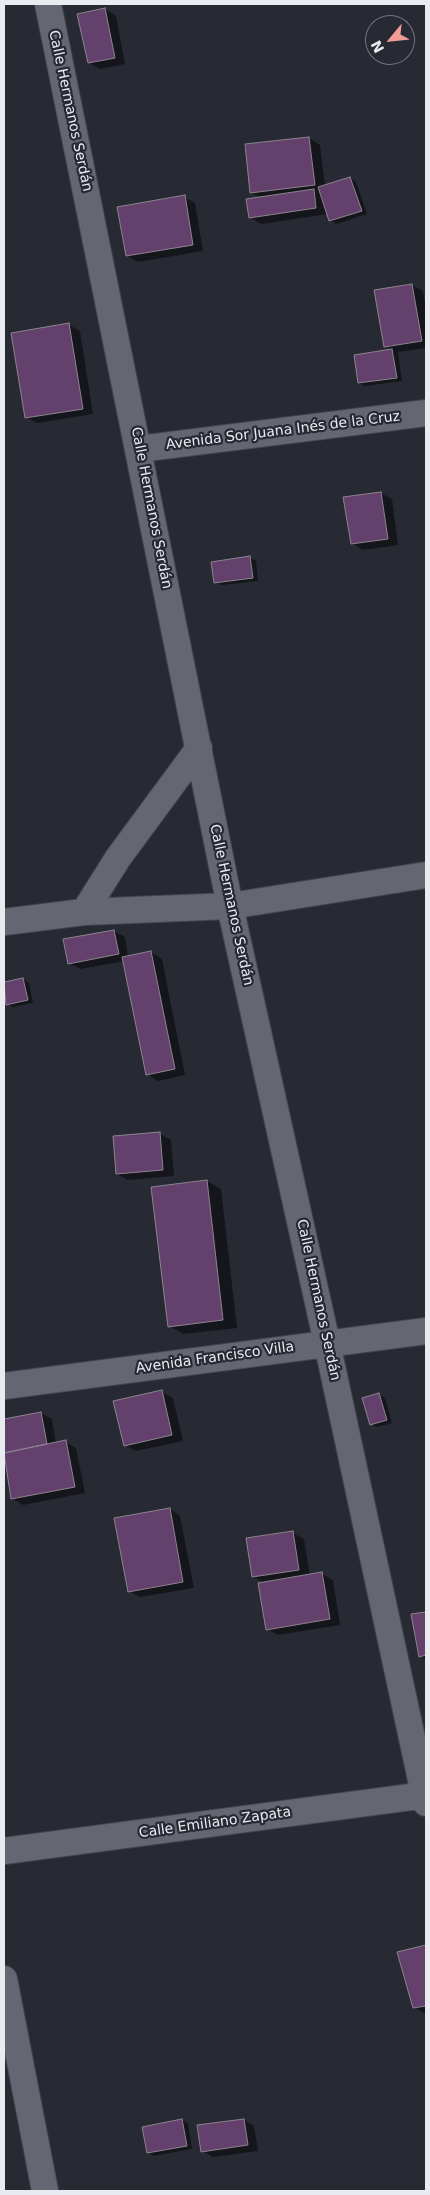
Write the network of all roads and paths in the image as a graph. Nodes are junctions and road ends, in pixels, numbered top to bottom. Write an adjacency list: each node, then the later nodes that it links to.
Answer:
1 (48, 4): 3 (street, Calle Hermanos Serdán)
2 (426, 413): 3 (street, Avenida Sor Juana Inés de la Cruz)
3 (139, 450): 4 (street, Calle Hermanos Serdán)
4 (199, 748): 6 (street, Calle Hermanos Serdán); 7 (street)
5 (426, 875): 6 (street)
6 (230, 906): 7 (street); 10 (street, Calle Hermanos Serdán)
7 (84, 912): 8 (street)
8 (4, 922)
9 (426, 1331): 10 (street, Avenida Francisco Villa)
10 (328, 1344): 11 (street, Avenida Francisco Villa); 12 (street, Calle Hermanos Serdán)
11 (4, 1386)
12 (426, 1798): 13 (street, Calle Emiliano Zapata)
13 (4, 1851)
14 (4, 1979): 15 (street)
15 (45, 2191)

